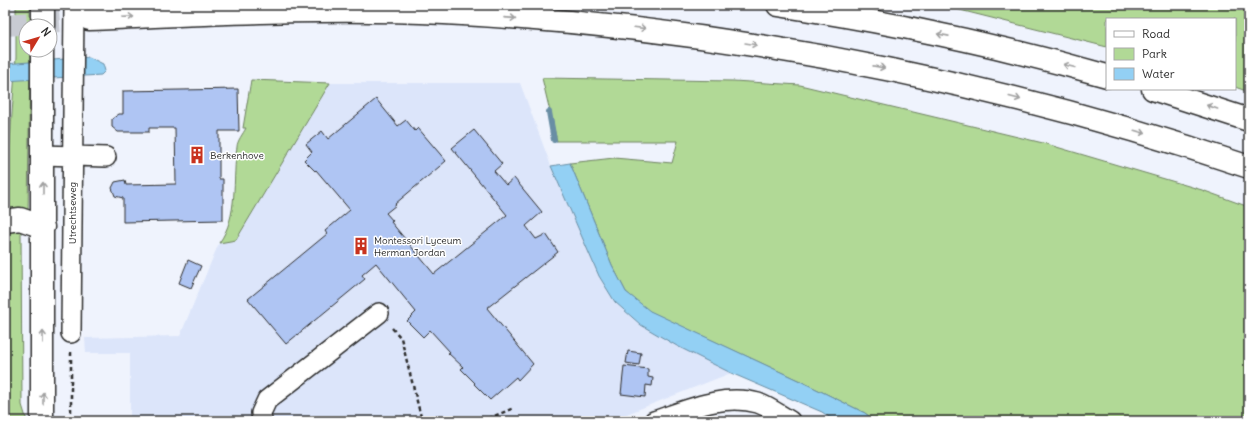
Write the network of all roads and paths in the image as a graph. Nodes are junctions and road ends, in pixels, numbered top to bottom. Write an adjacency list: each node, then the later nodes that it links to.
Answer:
1 (43, 5): 4 (main road)
2 (778, 5): 6 (main road, one-way to 2)
3 (82, 12): 10 (street, Utrechtseweg); 12 (main road, one-way to 12)
4 (42, 18)
5 (42, 58): 9 (main road)
6 (1106, 76)
7 (1156, 90): 8 (main road, one-way to 7)
8 (1249, 120)
9 (43, 155): 10 (street); 14 (main road, one-way to 9)
10 (72, 157): 11 (street); 16 (street, Utrechtseweg)
11 (106, 157)
12 (1249, 167)
13 (5, 221): 14 (main road)
14 (43, 227): 19 (main road, one-way to 14)
15 (378, 313): 18 (path); 21 (street)
16 (71, 333): 20 (path)
17 (514, 408): 23 (path)
18 (422, 420): 22 (path)
19 (42, 421)
20 (71, 421)
21 (262, 421)
22 (416, 421)
23 (482, 421)
24 (654, 421): 25 (street)
25 (790, 421)

